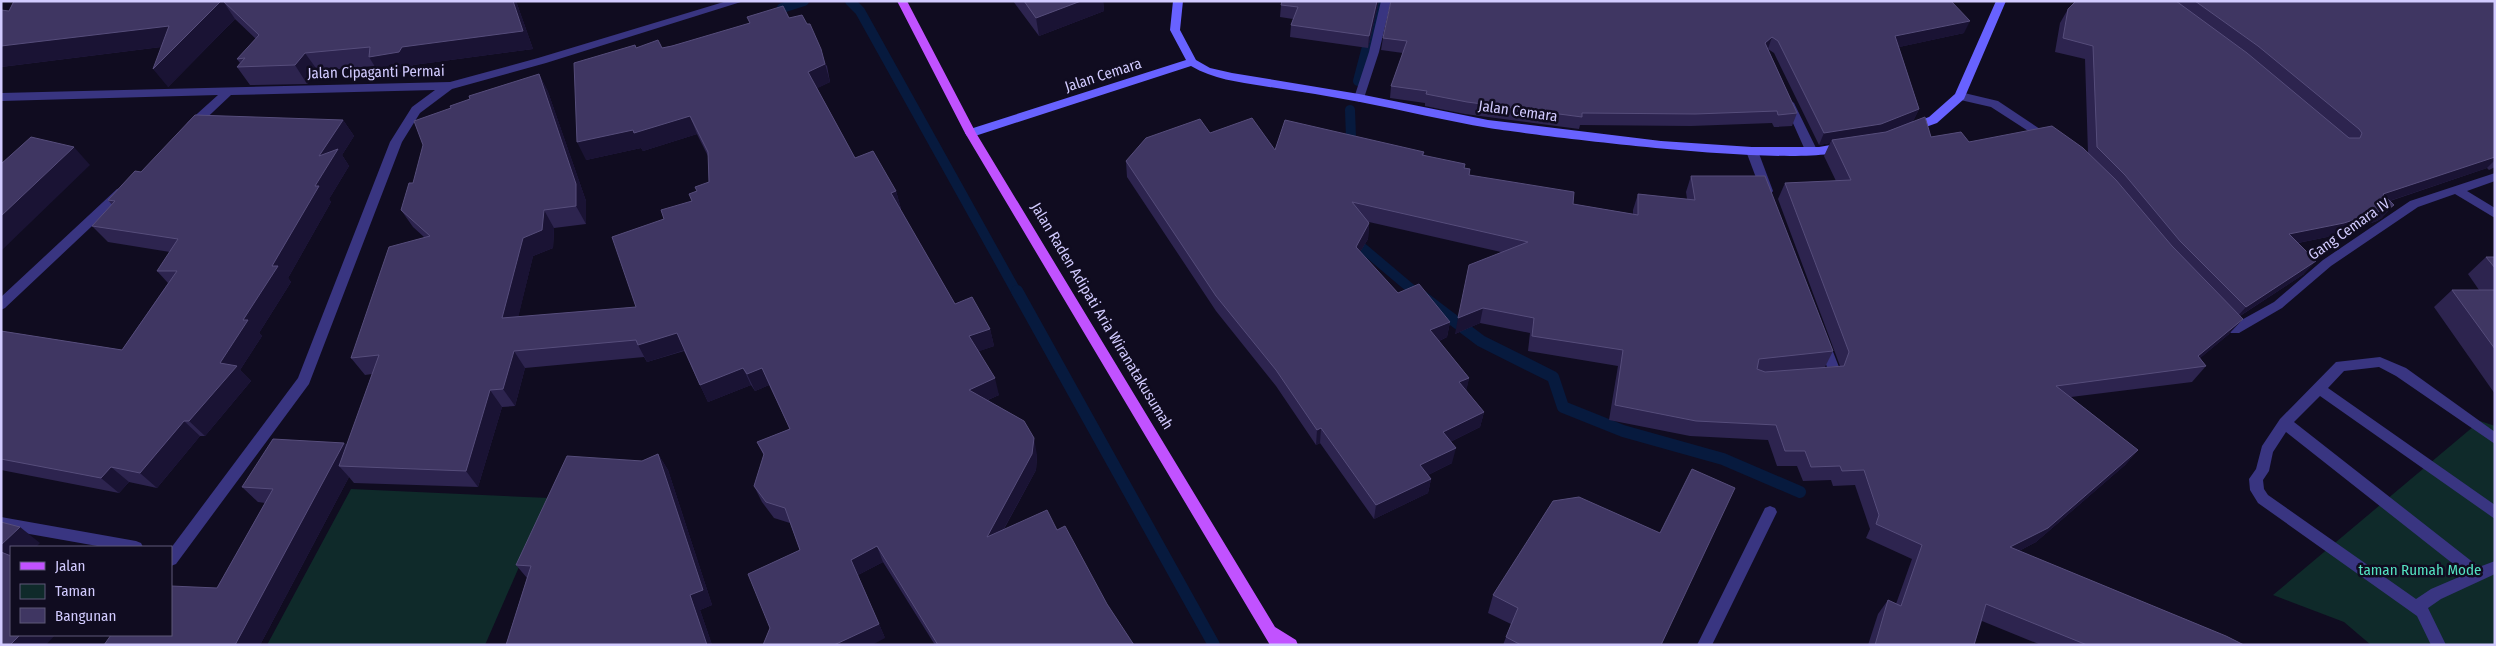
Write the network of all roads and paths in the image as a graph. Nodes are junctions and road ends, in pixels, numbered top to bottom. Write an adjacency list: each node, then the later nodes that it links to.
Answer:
1 (739, 1): 7 (street, Jalan Cipaganti Permai)
2 (902, 1): 14 (main road, Jalan Raden Adipati Aria Wiranatakusumah)
3 (1178, 1): 6 (street)
4 (1386, 1): 12 (street)
5 (2002, 1): 10 (street)
6 (1192, 62): 12 (street, Jalan Cemara); 14 (street, Jalan Cemara)
7 (450, 86): 8 (street, Jalan Cipaganti Permai); 36 (street)
8 (229, 91): 11 (street, Jalan Cipaganti Permai); 13 (street)
9 (1785, 95): 18 (street)
10 (1960, 96): 15 (street); 17 (street)
11 (1, 97)
12 (1359, 98): 19 (street, Jalan Cemara)
13 (186, 131)
14 (971, 133): 40 (main road, Jalan Raden Adipati Aria Wiranatakusumah)
15 (1896, 134)
16 (1858, 145): 18 (street, Jalan Cemara)
17 (2063, 148)
18 (1811, 150): 19 (street, Jalan Cemara)
19 (1752, 151): 23 (street)
20 (2495, 177): 22 (street, Gang Cemara IV)
21 (130, 184): 25 (street)
22 (2457, 190): 24 (street); 26 (street, Gang Cemara IV)
23 (1772, 204)
24 (2495, 214)
25 (1, 305)
26 (2214, 308)
27 (1820, 332): 28 (street)
28 (1812, 376)
29 (2318, 388): 30 (street); 31 (street); 33 (street)
30 (2285, 423): 38 (street); 39 (street)
31 (2495, 438)
32 (1770, 512): 42 (street)
33 (2495, 513)
34 (1, 522): 35 (street)
35 (131, 546)
36 (172, 556)
37 (2495, 567): 38 (street)
38 (2477, 574): 39 (street)
39 (2418, 606): 43 (street)
40 (1276, 639): 41 (main road)
41 (1291, 645)
42 (1704, 645)
43 (2439, 645)

